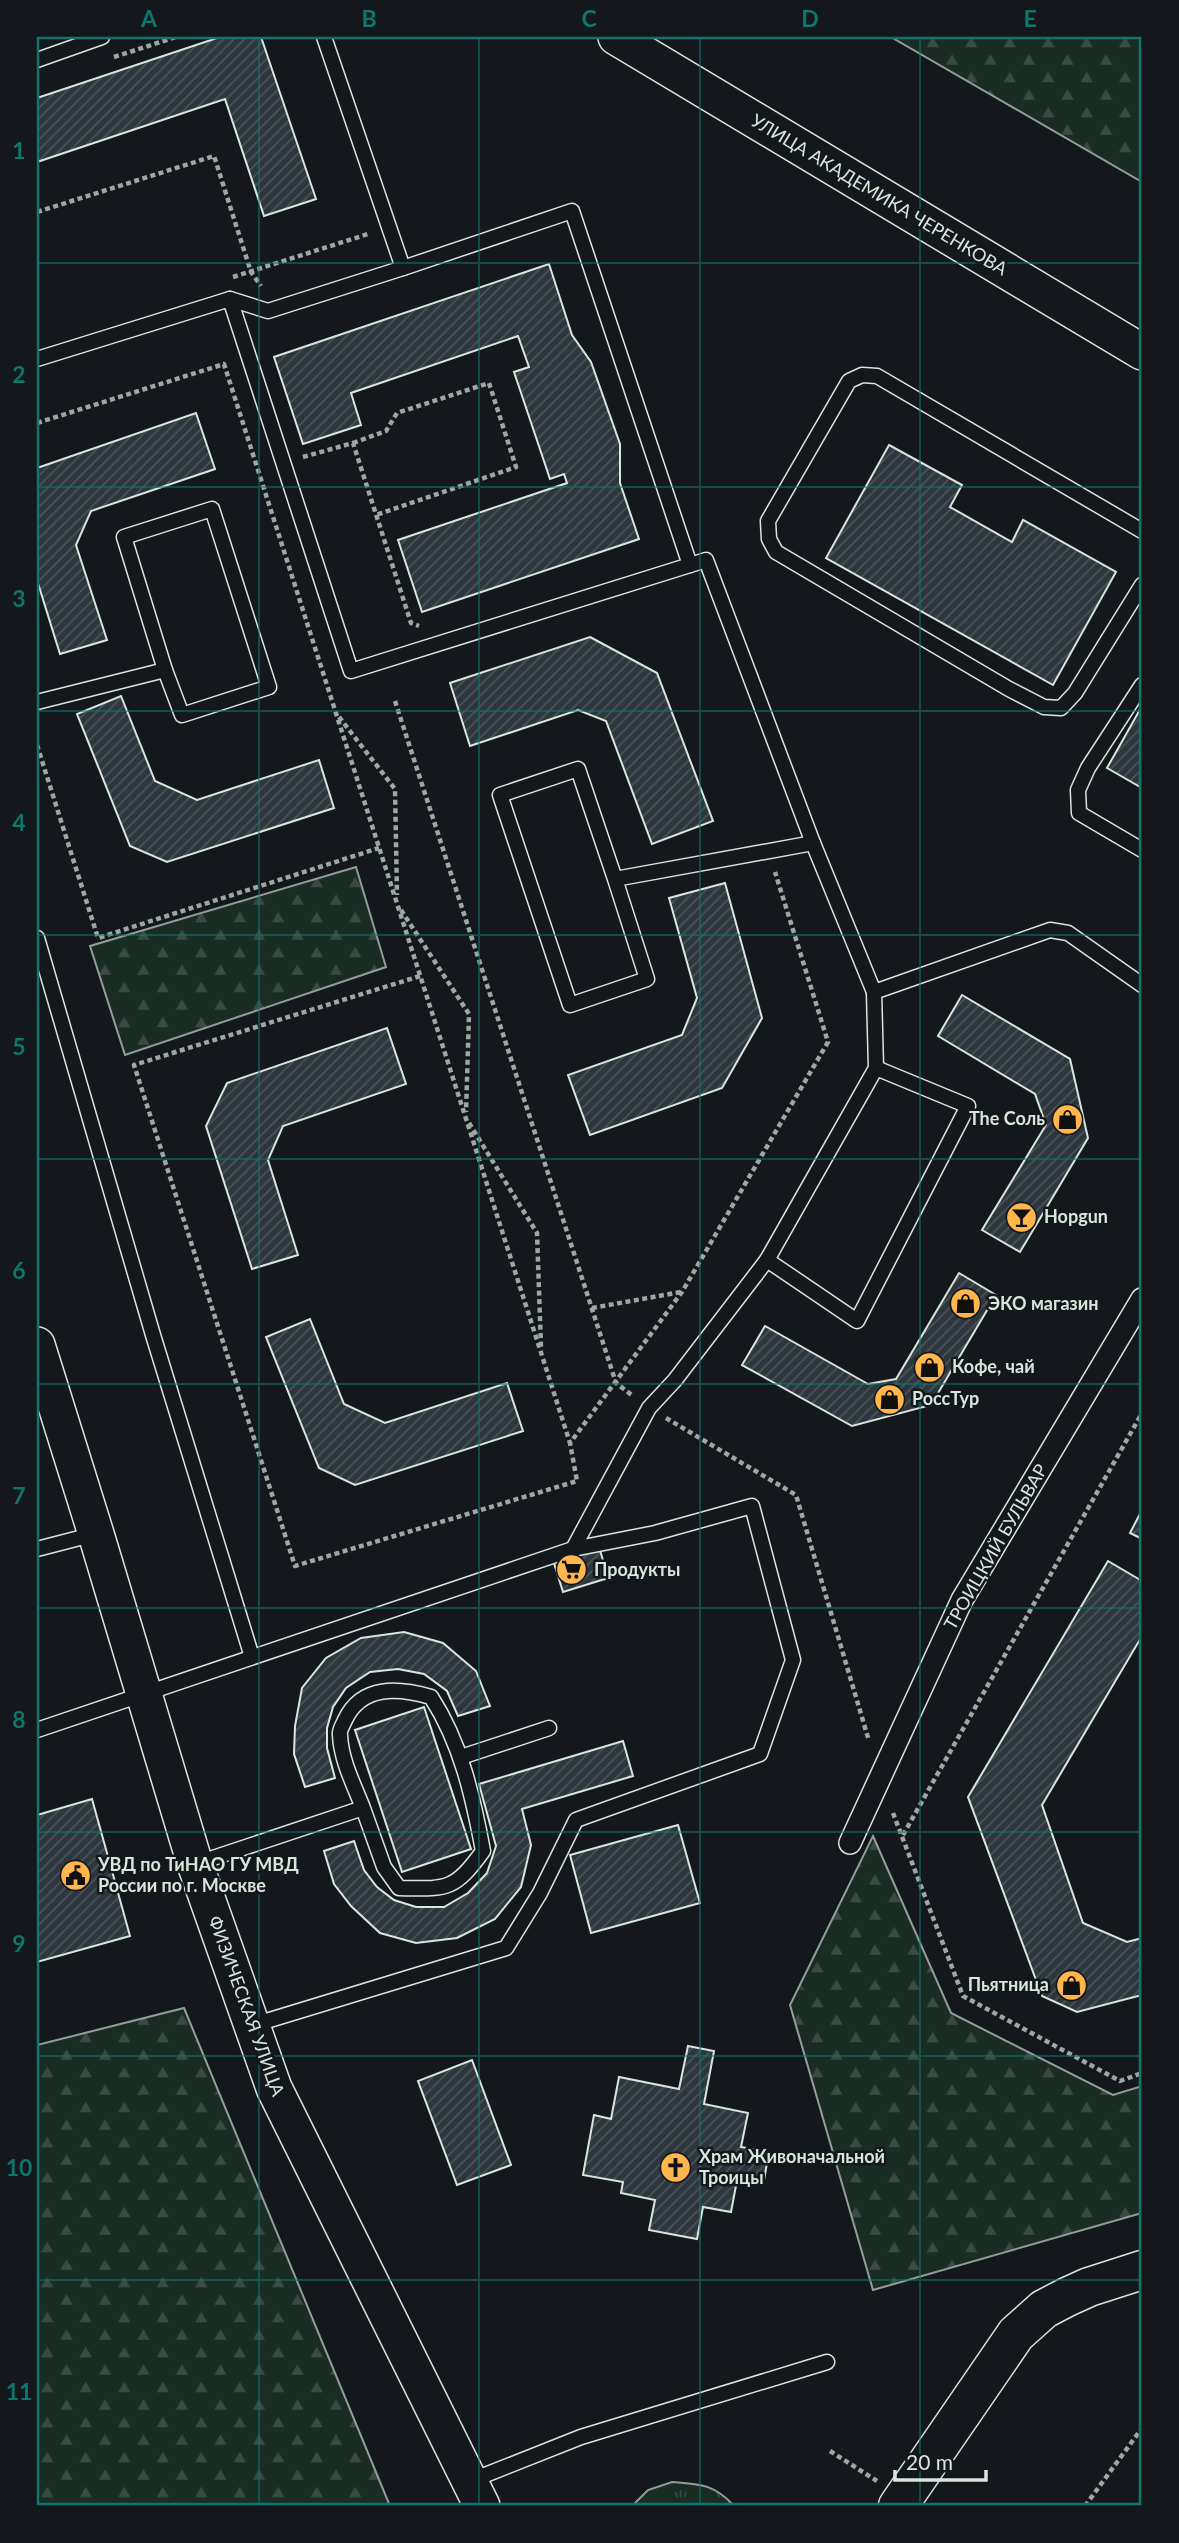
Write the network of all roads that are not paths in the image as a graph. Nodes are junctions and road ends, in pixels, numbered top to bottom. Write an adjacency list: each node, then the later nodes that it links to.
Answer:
1 (102, 37): 4 (lane)
2 (324, 37): 5 (lane)
3 (616, 37): 7 (street, УЛИЦА АКАДЕМИКА ЧЕРЕНКОВА)
4 (37, 60)
5 (403, 268): 6 (lane); 10 (lane)
6 (230, 299): 8 (lane); 10 (lane)
7 (1142, 352)
8 (37, 359)
9 (1142, 531): 11 (lane)
10 (690, 565): 15 (lane)
11 (1142, 585)
12 (165, 670): 12 (lane); 14 (lane)
13 (1142, 685): 16 (lane)
14 (37, 702)
15 (813, 843): 17 (lane); 20 (lane)
16 (1142, 850)
17 (615, 879): 17 (lane)
18 (37, 938): 28 (lane)
19 (1142, 985): 20 (lane)
20 (874, 992): 21 (lane)
21 (876, 1068): 22 (lane); 22 (lane)
22 (766, 1260): 27 (lane)
23 (1142, 1299): 34 (street, ТРОИЦКИЙ БУЛЬВАР)
24 (37, 1345): 25 (street, ФИЗИЧЕСКАЯ УЛИЦА)
25 (96, 1534): 26 (lane); 29 (street, ФИЗИЧЕСКАЯ УЛИЦА)
26 (37, 1549)
27 (573, 1549): 28 (lane); 36 (lane)
28 (252, 1657): 29 (lane)
29 (145, 1695): 31 (lane); 35 (street, ФИЗИЧЕСКАЯ УЛИЦА)
30 (549, 1728): 32 (lane)
31 (37, 1730)
32 (461, 1757): 33 (lane); 33 (lane)
33 (363, 1808): 35 (lane)
34 (850, 1843)
35 (195, 1864): 36 (street, ФИЗИЧЕСКАЯ УЛИЦА)
36 (253, 2025): 39 (street, ФИЗИЧЕСКАЯ УЛИЦА)
37 (1142, 2270): 40 (main road)
38 (827, 2362): 39 (lane)
39 (476, 2494)
40 (898, 2506)

